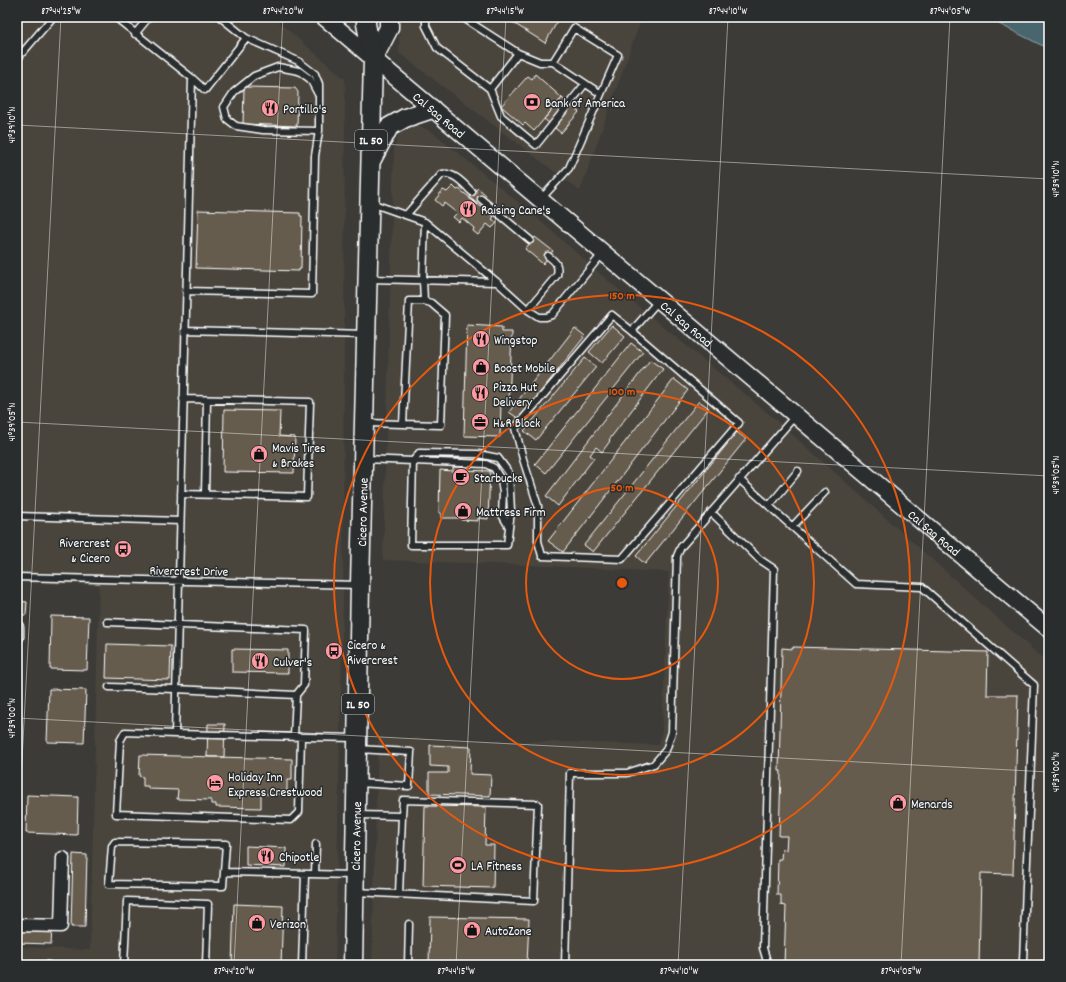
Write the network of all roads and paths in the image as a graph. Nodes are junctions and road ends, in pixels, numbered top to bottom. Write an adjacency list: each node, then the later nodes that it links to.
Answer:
1 (53, 17): 13 (lane)
2 (115, 17): 10 (lane)
3 (149, 17): 10 (lane)
4 (220, 17): 11 (lane)
5 (324, 17): 14 (street, Cal Sag Road)
6 (366, 17): 14 (main road, Cicero Avenue / IL 50)
7 (389, 17): 14 (main road, Cicero Avenue / IL 50)
8 (426, 17): 18 (lane)
9 (462, 17): 12 (lane)
10 (136, 34): 16 (lane)
11 (246, 38): 16 (lane); 20 (lane)
12 (518, 53): 15 (lane); 18 (lane)
13 (17, 59)
14 (373, 59): 21 (street, Cal Sag Road); 23 (main road, Cicero Avenue / IL 50)
15 (553, 62): 17 (lane); 19 (lane)
16 (192, 78): 36 (lane)
17 (585, 84): 18 (lane); 19 (lane)
18 (490, 88)
19 (601, 94): 26 (lane)
20 (319, 96): 22 (lane); 22 (lane)
21 (432, 109): 23 (main road); 26 (street, Cal Sag Road)
22 (319, 131): 36 (lane)
23 (370, 163): 27 (main road, Cicero Avenue / IL 50)
24 (472, 192): 28 (lane)
25 (481, 199): 30 (lane)
26 (540, 200): 31 (street, Cal Sag Road)
27 (369, 202): 28 (lane); 33 (main road, Cicero Avenue / IL 50)
28 (406, 214): 29 (lane)
29 (424, 222): 34 (lane); 35 (lane)
30 (530, 240)
31 (603, 253): 37 (street, Cal Sag Road); 39 (lane)
32 (548, 256): 39 (lane)
33 (368, 279): 34 (lane); 42 (main road, Cicero Avenue / IL 50)
34 (423, 280): 35 (lane); 38 (lane)
35 (497, 282): 39 (lane)
36 (186, 291): 40 (lane)
37 (659, 300): 41 (lane); 45 (street, Cal Sag Road)
38 (424, 301): 47 (lane); 47 (lane)
39 (528, 310)
40 (185, 330): 42 (lane); 43 (lane)
41 (632, 331): 41 (lane)
42 (366, 335): 46 (main road, Cicero Avenue / IL 50)
43 (183, 399): 44 (lane); 53 (lane)
44 (207, 400): 54 (lane); 54 (lane)
45 (795, 416): 51 (lane); 67 (street, Cal Sag Road)
46 (364, 423): 47 (lane); 48 (main road, Cicero Avenue / IL 50)
47 (403, 424)
48 (363, 459): 49 (lane); 63 (main road, Cicero Avenue / IL 50)
49 (413, 461): 59 (lane); 59 (lane); 59 (lane)
50 (798, 471): 55 (lane)
51 (739, 480): 55 (lane); 56 (lane)
52 (825, 492): 60 (lane)
53 (181, 494): 54 (lane); 58 (lane)
54 (205, 494)
55 (769, 506): 60 (lane)
56 (711, 512): 96 (lane); 97 (lane)
57 (17, 516): 58 (lane)
58 (180, 521): 62 (lane)
59 (509, 527)
60 (792, 527): 88 (lane)
61 (17, 577): 62 (lane, Rivercrest Drive)
62 (179, 581): 63 (lane, Rivercrest Drive); 65 (lane)
63 (360, 585): 75 (main road, Cicero Avenue / IL 50)
64 (107, 622): 65 (lane)
65 (178, 624): 70 (lane); 71 (lane)
66 (17, 627): 68 (street)
67 (1049, 629)
68 (17, 637)
69 (109, 687): 70 (lane)
70 (176, 689): 71 (lane); 72 (lane)
71 (296, 695): 73 (lane)
72 (175, 734): 73 (lane); 74 (lane)
73 (294, 737): 74 (lane)
74 (301, 737): 75 (lane)
75 (357, 744): 76 (main road, Cicero Avenue / IL 50); 76 (lane)
76 (356, 783): 77 (main road, Cicero Avenue / IL 50)
77 (356, 815): 78 (lane); 84 (main road, Cicero Avenue / IL 50)
78 (402, 816): 85 (lane); 85 (lane)
79 (316, 844): 83 (lane)
80 (63, 858): 86 (street)
81 (224, 872): 81 (lane); 82 (lane)
82 (306, 874): 83 (lane); 93 (lane)
83 (315, 874): 84 (lane)
84 (354, 883): 85 (lane); 94 (main road, Cicero Avenue / IL 50)
85 (399, 894)
86 (17, 924)
87 (409, 924): 95 (lane)
88 (1023, 961)
89 (17, 964): 90 (lane)
90 (49, 965)
91 (124, 965): 92 (lane)
92 (206, 965)
93 (302, 965)
94 (352, 965)
95 (408, 965)
96 (565, 965)
97 (768, 965)

